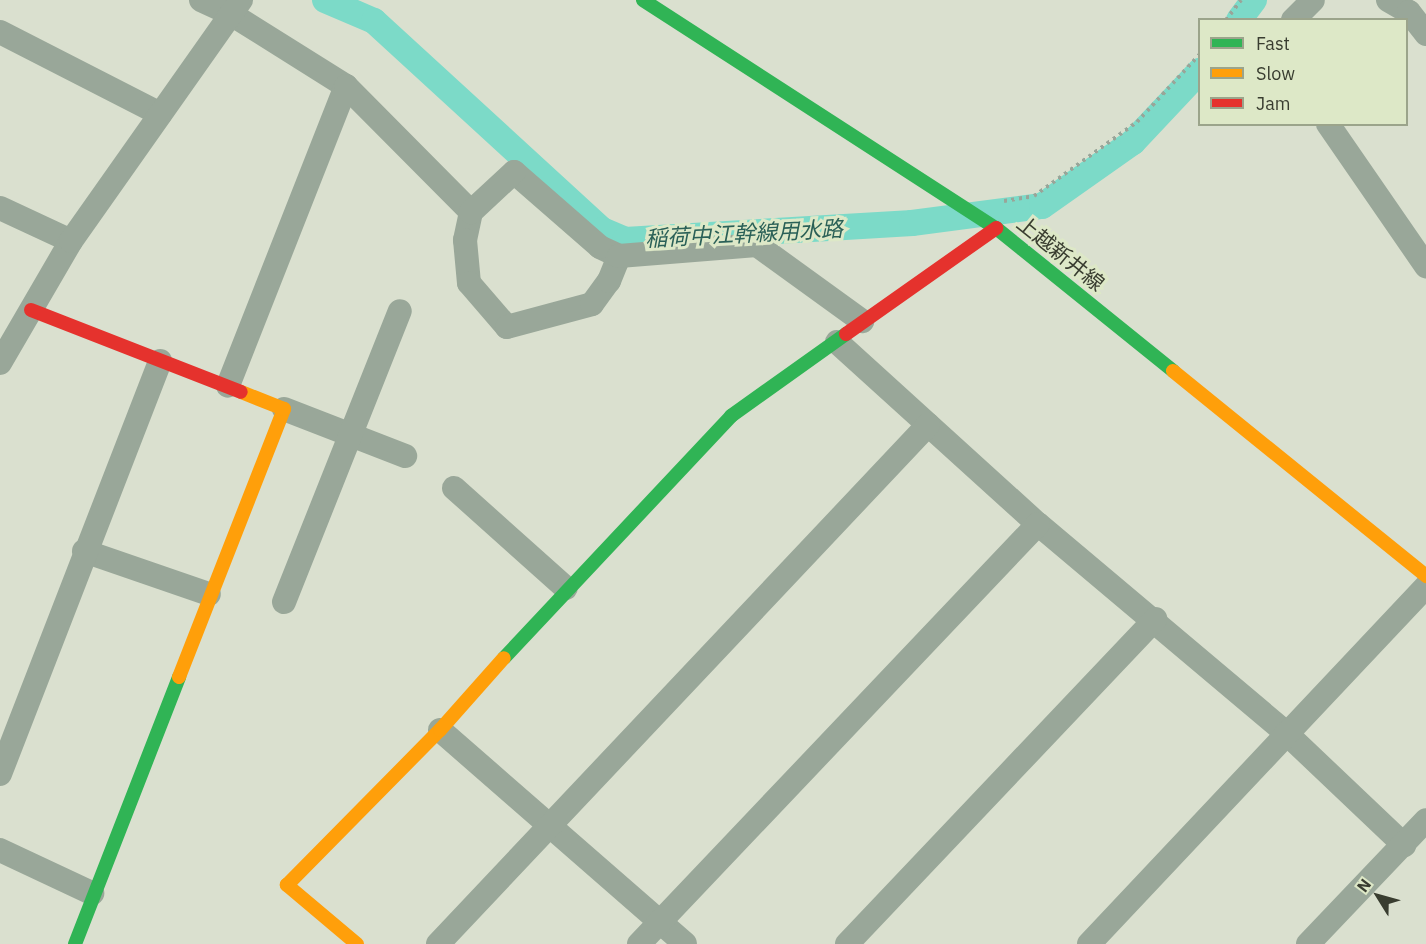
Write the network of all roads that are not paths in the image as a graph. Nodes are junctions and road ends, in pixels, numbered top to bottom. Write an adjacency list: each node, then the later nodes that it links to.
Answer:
1 (201, 0): 5 (street)
2 (643, 0): 14 (street, 上越新井線)
3 (1313, 0): 6 (street)
4 (1388, 0): 8 (street)
5 (236, 7): 9 (street); 10 (street)
6 (1295, 18)
7 (0, 32): 10 (street)
8 (1426, 34)
9 (346, 86): 13 (street); 24 (street)
10 (160, 114): 15 (street)
11 (1329, 126): 17 (street)
12 (0, 208): 15 (street)
13 (471, 212): 16 (street); 16 (street)
14 (996, 228): 20 (street); 32 (street, 上越新井線)
15 (71, 241): 18 (street)
16 (620, 256): 20 (street)
17 (1426, 266)
18 (31, 310): 22 (street); 23 (street)
19 (400, 311): 27 (street)
20 (862, 321): 21 (street)
21 (837, 342): 26 (street); 34 (street)
22 (160, 361): 24 (street); 31 (street)
23 (0, 363)
24 (228, 386): 25 (street)
25 (284, 409): 27 (street); 35 (street)
26 (928, 425): 30 (street); 42 (street)
27 (351, 436): 28 (street); 36 (street)
28 (405, 456)
29 (454, 488): 34 (street)
30 (1038, 524): 37 (street); 46 (street)
31 (84, 550): 35 (street); 40 (street)
32 (1426, 576)
33 (1426, 586): 39 (street)
34 (566, 588): 38 (street)
35 (209, 594): 45 (street)
36 (284, 602)
37 (1155, 619): 39 (street); 52 (street)
38 (440, 730): 42 (street); 48 (street)
39 (1286, 733): 43 (street); 53 (street)
40 (0, 774)
41 (1426, 820): 43 (street)
42 (549, 825): 46 (street); 49 (street)
43 (1404, 845): 54 (street)
44 (0, 850): 45 (street)
45 (92, 893): 47 (street)
46 (659, 922): 50 (street); 51 (street)
47 (75, 944)
48 (357, 944)
49 (438, 944)
50 (639, 944)
51 (685, 944)
52 (847, 944)
53 (1089, 944)
54 (1308, 944)

